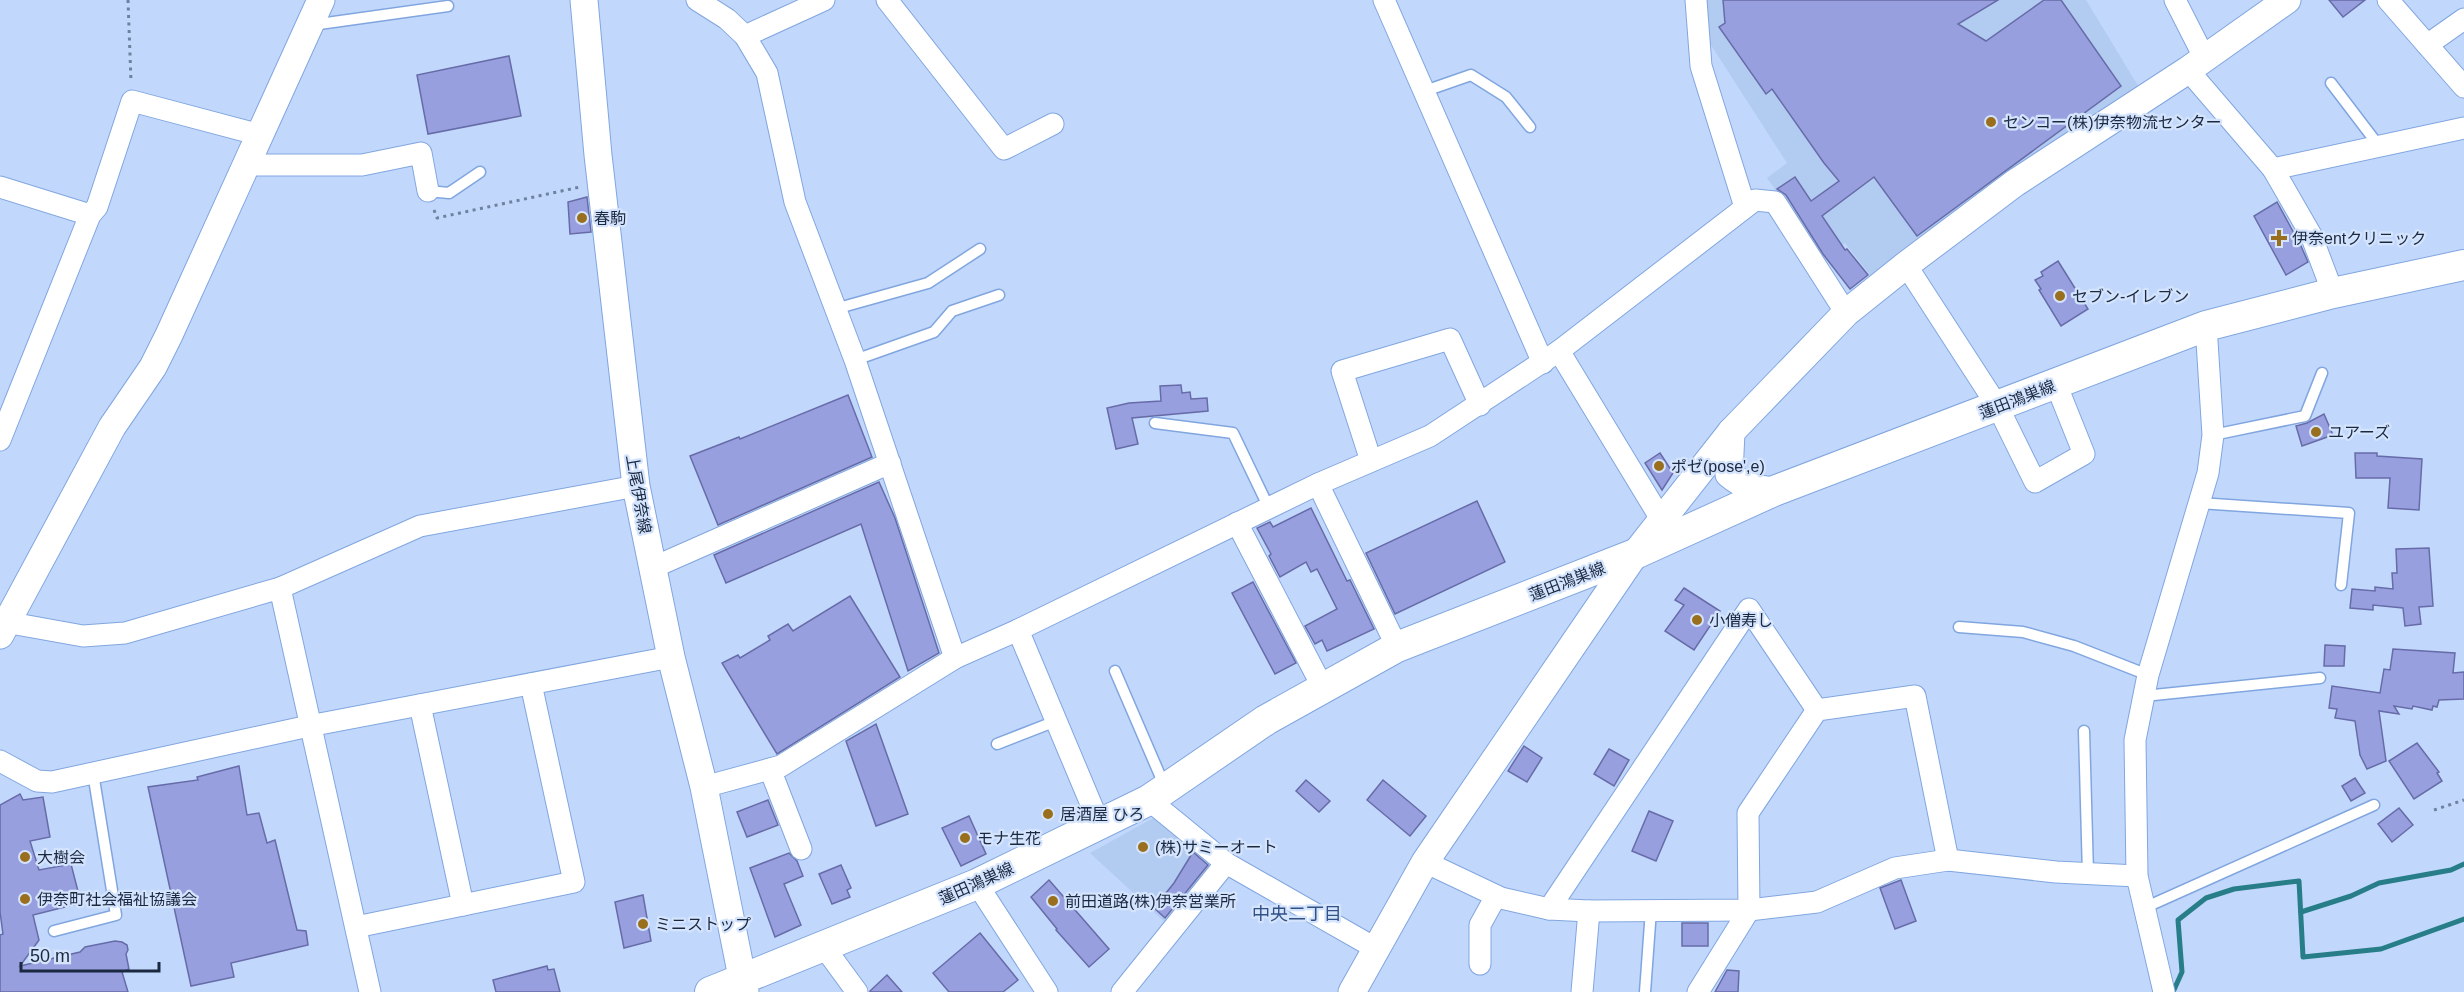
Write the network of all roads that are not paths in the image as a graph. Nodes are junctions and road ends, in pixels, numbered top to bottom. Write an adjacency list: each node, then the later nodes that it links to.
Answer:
1 (321, 0): 13 (street)
2 (584, 0): 53 (street, 上尾伊奈線)
3 (697, 0): 14 (street)
4 (824, 0): 14 (street)
5 (887, 0): 20 (street)
6 (1384, 0): 19 (street)
7 (1696, 0): 30 (street)
8 (2175, 0): 16 (street)
9 (2287, 0): 16 (street)
10 (2388, 0): 15 (street)
11 (448, 6): 13 (lane)
12 (2464, 18): 15 (street)
13 (309, 26): 23 (street)
14 (745, 36): 37 (street)
15 (2427, 45): 18 (street)
16 (2196, 64): 26 (street); 33 (street)
17 (2331, 83): 24 (lane)
18 (2464, 87)
19 (1425, 91): 21 (lane); 40 (street)
20 (1053, 124)
21 (1530, 127)
22 (2464, 128): 24 (street)
23 (260, 135): 25 (street); 31 (street)
24 (2379, 146): 26 (street)
25 (246, 165): 29 (street); 63 (street)
26 (2273, 169): 35 (street)
27 (480, 172): 29 (lane)
28 (0, 187): 31 (street)
29 (428, 191)
30 (1745, 207): 38 (street); 40 (street)
31 (90, 215): 49 (street)
32 (980, 249): 37 (lane)
33 (1906, 265): 38 (street); 45 (street)
34 (2464, 265): 35 (main road, 蓮田鴻巣線)
35 (2333, 293): 39 (main road, 蓮田鴻巣線)
36 (999, 296): 41 (lane)
37 (835, 309): 41 (street)
38 (1846, 313): 47 (street)
39 (2206, 326): 43 (main road, 蓮田鴻巣線); 48 (street)
40 (1551, 357): 44 (street); 57 (street)
41 (855, 360): 51 (street)
42 (2322, 373): 48 (lane)
43 (2056, 384): 45 (main road, 蓮田鴻巣線); 45 (street)
44 (1480, 405): 50 (street); 50 (street)
45 (1998, 407): 54 (main road, 蓮田鴻巣線)
46 (1155, 423): 56 (lane)
47 (1731, 432): 54 (street); 57 (street)
48 (2213, 435): 55 (street)
49 (0, 440)
50 (1371, 461): 52 (street)
51 (890, 463): 60 (street); 68 (street)
52 (1318, 484): 56 (street); 66 (street)
53 (636, 486): 60 (street, 上尾伊奈線); 62 (street)
54 (1774, 491): 59 (main road, 蓮田鴻巣線)
55 (2199, 503): 61 (lane); 70 (street)
56 (1269, 508): 58 (street)
57 (1661, 519): 59 (street)
58 (1238, 523): 65 (street); 73 (street)
59 (1635, 554): 66 (main road, 蓮田鴻巣線); 90 (street)
60 (652, 568): 67 (street, 上尾伊奈線)
61 (2341, 585)
62 (280, 588): 63 (street); 78 (street)
63 (2, 626)
64 (1959, 627): 70 (lane)
65 (1018, 630): 68 (street); 77 (street)
66 (1397, 647): 73 (main road, 蓮田鴻巣線)
67 (671, 657): 72 (street); 84 (street, 上尾伊奈線)
68 (955, 658): 82 (street)
69 (1115, 671): 85 (lane)
70 (2148, 675): 74 (street)
71 (2320, 678): 74 (lane)
72 (531, 684): 75 (street); 96 (street)
73 (1323, 688): 85 (main road, 蓮田鴻巣線)
74 (2144, 696): 93 (street)
75 (420, 705): 78 (street); 96 (street)
76 (1817, 710): 89 (street); 98 (street); 100 (street)
77 (1056, 721): 80 (lane); 87 (street)
78 (309, 726): 83 (street); 102 (street)
79 (2084, 731): 92 (lane)
80 (997, 744)
81 (0, 761): 83 (street)
82 (770, 769): 84 (street); 88 (street)
83 (93, 773): 103 (lane)
84 (704, 787): 107 (street, 上尾伊奈線)
85 (1157, 794): 87 (main road, 蓮田鴻巣線); 91 (street)
86 (2374, 805): 97 (lane)
87 (1099, 823): 94 (main road, 蓮田鴻巣線)
88 (801, 849)
89 (1948, 860): 92 (street); 100 (street)
90 (1425, 862): 95 (street); 105 (street)
91 (1226, 864): 105 (street); 112 (street)
92 (2088, 874): 93 (street)
93 (2137, 876): 97 (street)
94 (977, 884): 104 (main road, 蓮田鴻巣線); 111 (street)
95 (1496, 896): 98 (street); 106 (street)
96 (463, 904): 102 (street)
97 (2144, 908): 117 (street)
98 (1549, 909): 101 (street)
99 (1651, 910): 100 (street); 101 (street); 115 (lane)
100 (1749, 910): 116 (street)
101 (1588, 911): 114 (street)
102 (356, 927): 108 (street)
103 (54, 931)
104 (824, 947): 107 (main road, 蓮田鴻巣線); 110 (street)
105 (1375, 948): 113 (street)
106 (1480, 964)
107 (744, 986): 109 (main road, 蓮田鴻巣線)
108 (370, 992)
109 (710, 992)
110 (856, 992)
111 (1047, 992)
112 (1122, 992)
113 (1352, 992)
114 (1582, 992)
115 (1645, 992)
116 (1698, 992)
117 (2164, 992)

